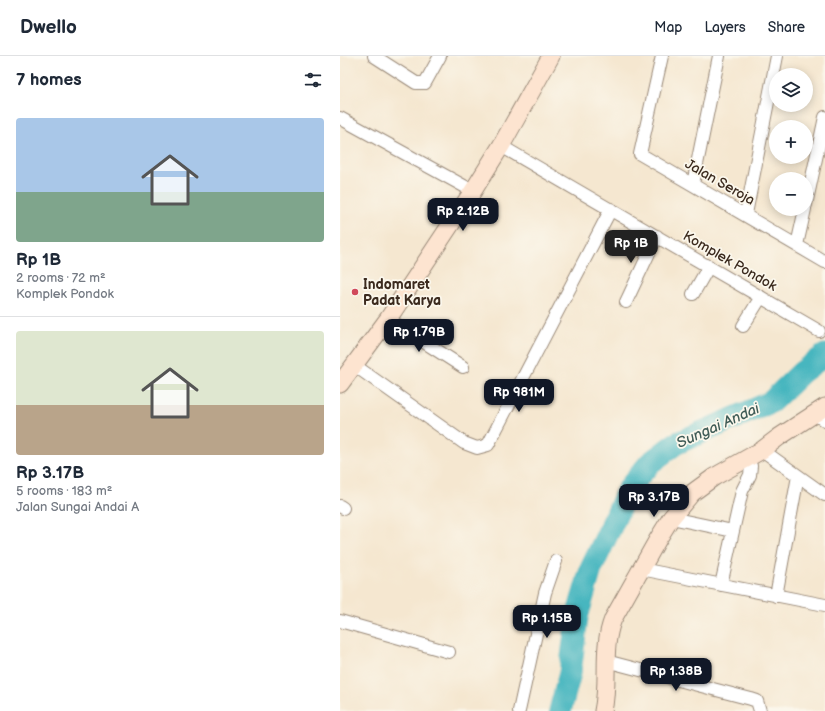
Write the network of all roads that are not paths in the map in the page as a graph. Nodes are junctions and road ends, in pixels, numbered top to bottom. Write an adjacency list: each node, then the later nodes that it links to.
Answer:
1 (440, 56): 6 (street)
2 (551, 56): 9 (street)
3 (662, 56): 11 (street, Jalan Seroja)
4 (720, 56): 11 (street)
5 (777, 56): 14 (street)
6 (380, 58)
7 (825, 117): 10 (street)
8 (340, 118): 12 (street)
9 (501, 146): 12 (street); 13 (street, Komplek Pondok)
10 (813, 173)
11 (693, 184): 14 (street, Jalan Seroja)
12 (473, 191): 23 (street)
13 (611, 209): 16 (street, Komplek Pondok); 26 (street)
14 (746, 214): 17 (street, Jalan Seroja)
15 (803, 216): 17 (street)
16 (657, 236): 19 (street, Komplek Pondok); 22 (street)
17 (797, 245): 18 (street, Jalan Seroja)
18 (825, 262)
19 (709, 266): 20 (street); 21 (street, Komplek Pondok)
20 (693, 294)
21 (761, 297): 24 (street); 25 (street, Komplek Pondok)
22 (626, 302)
23 (388, 319): 26 (street); 27 (street)
24 (743, 326)
25 (819, 331)
26 (354, 365): 28 (street)
27 (463, 367)
28 (340, 384)
29 (822, 414): 30 (street)
30 (762, 450): 31 (street); 32 (street)
31 (746, 460): 34 (street); 35 (street)
32 (798, 476): 33 (street); 39 (street)
33 (825, 496)
34 (671, 518): 35 (street); 37 (street)
35 (733, 531): 38 (street)
36 (556, 561): 44 (street)
37 (641, 569): 38 (street); 43 (street)
38 (721, 585): 39 (street)
39 (776, 596): 40 (street)
40 (825, 606)
41 (340, 621): 42 (street)
42 (449, 652)
43 (606, 661): 45 (street); 46 (street)
44 (519, 711)
45 (602, 711)
46 (760, 711)

